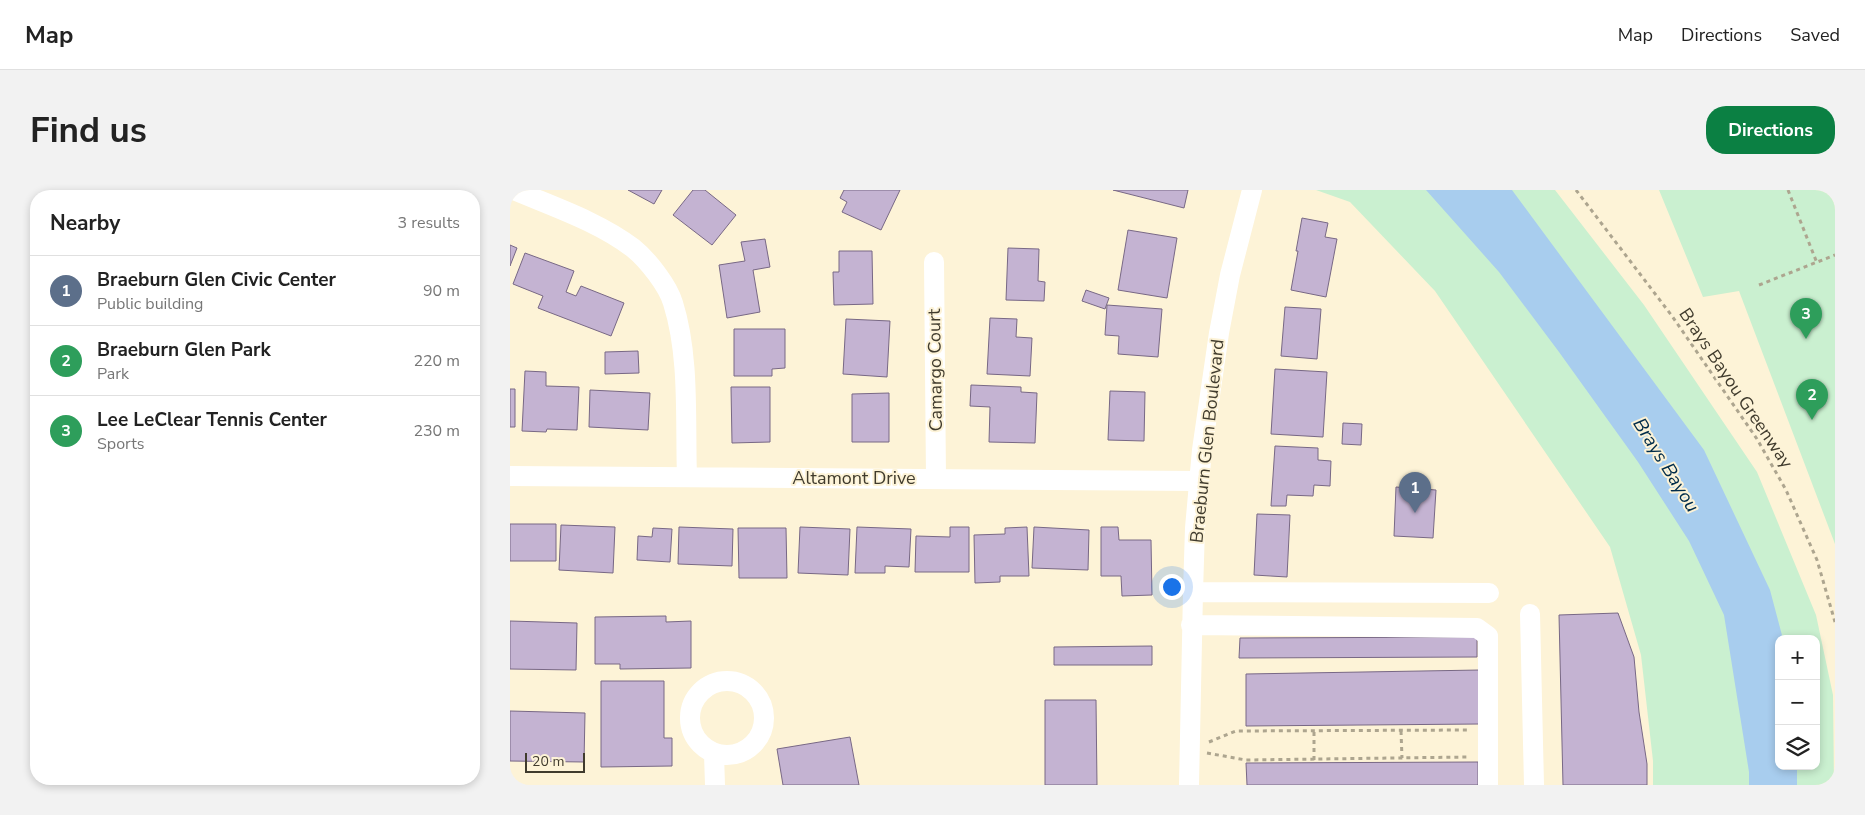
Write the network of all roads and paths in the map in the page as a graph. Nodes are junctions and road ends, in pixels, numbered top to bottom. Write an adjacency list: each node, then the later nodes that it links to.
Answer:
1 (514, 190): 10 (street)
2 (1252, 190): 12 (street, Braeburn Glen Boulevard)
3 (1576, 190): 16 (path, Brays Bayou Greenway)
4 (1788, 190): 7 (path)
5 (1835, 255): 7 (path)
6 (934, 262): 11 (street, Camargo Court)
7 (1817, 262): 8 (path)
8 (1759, 285)
9 (510, 476): 10 (street, Altamont Drive)
10 (687, 477): 11 (street, Altamont Drive)
11 (936, 479): 12 (street, Altamont Drive)
12 (1199, 481): 13 (street, Braeburn Glen Boulevard)
13 (1193, 592): 14 (street); 17 (street, Braeburn Glen Boulevard)
14 (1490, 593)
15 (1530, 614): 29 (street)
16 (1835, 622)
17 (1191, 626): 19 (street); 21 (street, Braeburn Glen Boulevard)
18 (1401, 730): 19 (path); 20 (path); 24 (path)
19 (1488, 730): 23 (street)
20 (1314, 731): 21 (path); 25 (path)
21 (1190, 750): 25 (path); 27 (street, Braeburn Glen Boulevard)
22 (714, 754): 26 (street)
23 (1488, 757): 24 (path); 28 (street)
24 (1402, 758): 25 (path)
25 (1314, 760)
26 (716, 785)
27 (1189, 785)
28 (1488, 785)
29 (1534, 785)

